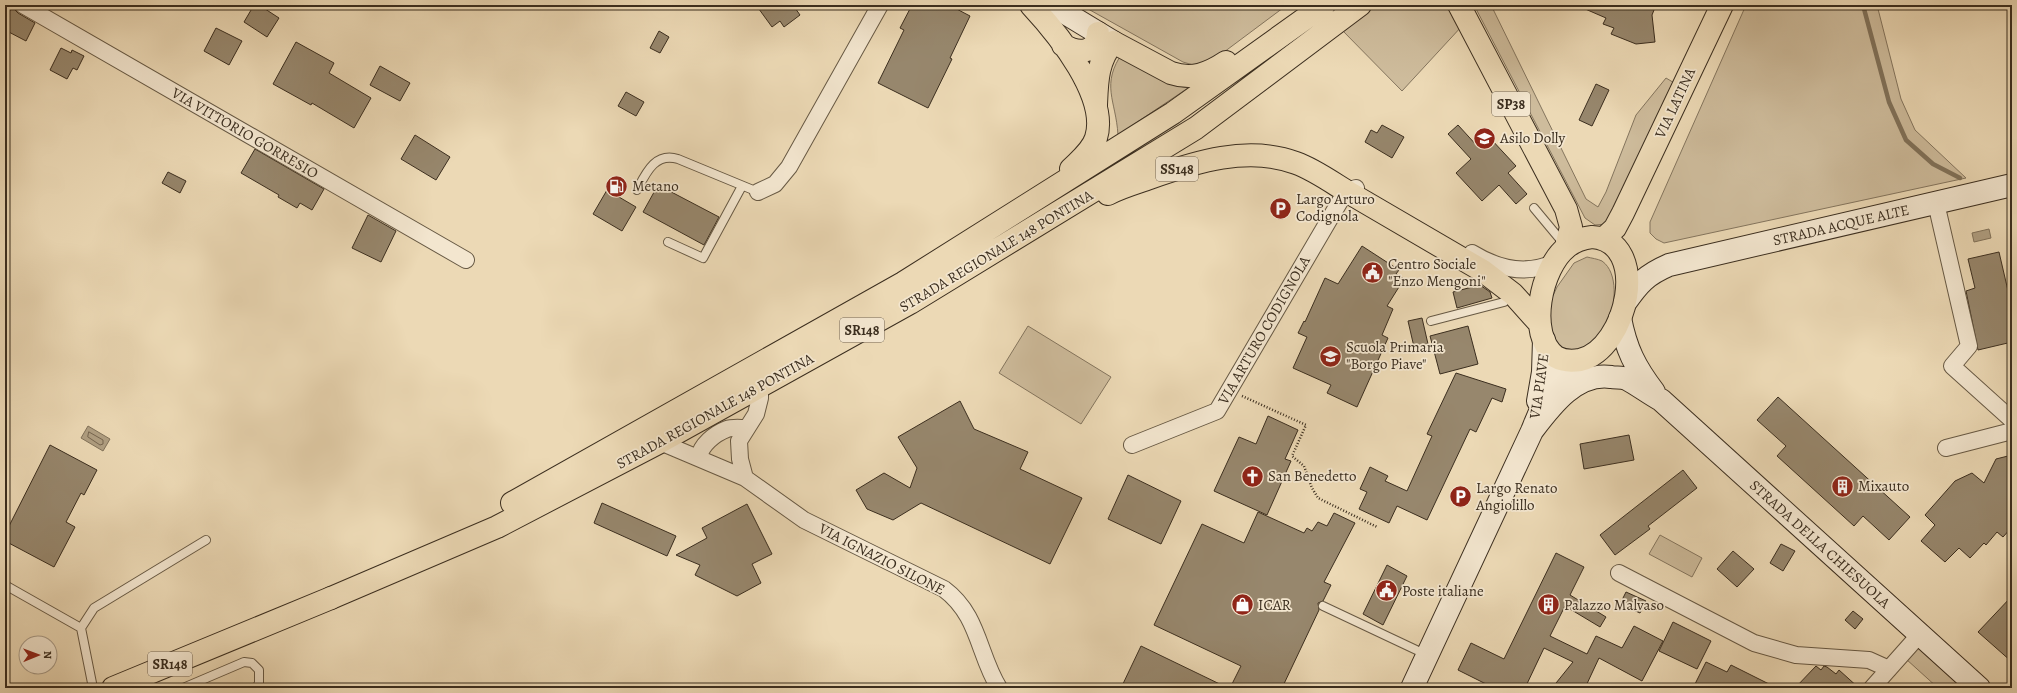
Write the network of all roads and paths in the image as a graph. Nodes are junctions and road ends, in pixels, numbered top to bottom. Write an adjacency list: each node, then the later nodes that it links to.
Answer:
1 (23, 5): 27 (street, VIA VITTORIO GORRESIO)
2 (880, 5): 16 (street)
3 (1032, 5): 10 (main road)
4 (1052, 5): 9 (main road)
5 (1360, 5): 23 (main road, STRADA REGIONALE 148 PONTINA / SR148)
6 (1722, 5): 19 (main road, VIA LATINA)
7 (1460, 7): 18 (main road, SP38)
8 (1316, 11): 9 (main road); 17 (main road, STRADA REGIONALE 148 PONTINA / SR148)
9 (1105, 37): 10 (main road); 11 (main road)
10 (1063, 45): 11 (main road)
11 (1096, 105): 17 (main road)
12 (2012, 185): 20 (main road, STRADA ACQUE ALTE)
13 (742, 186): 14 (lane); 16 (lane); 24 (lane)
14 (637, 190)
15 (1346, 191): 23 (main road, SS148); 25 (street); 29 (main road); 36 (street, VIA ARTURO CODIGNOLA)
16 (758, 192)
17 (1041, 197): 51 (main road, STRADA REGIONALE 148 PONTINA / SR148)
18 (1561, 198): 22 (main road, SP38); 25 (main road)
19 (1629, 202): 22 (main road, VIA LATINA); 26 (main road, VIA LATINA)
20 (1936, 203): 28 (main road, STRADA ACQUE ALTE); 38 (street)
21 (1534, 208): 25 (lane)
22 (1598, 238): 25 (main road); 26 (main road)
23 (1014, 241): 35 (main road, STRADA REGIONALE 148 PONTINA / SR148)
24 (668, 242)
25 (1561, 254): 32 (main road)
26 (1623, 258): 28 (main road, STRADA ACQUE ALTE); 30 (main road)
27 (466, 260)
28 (1669, 265): 30 (main road, STRADA ACQUE ALTE)
29 (1513, 294): 31 (lane); 32 (main road)
30 (1623, 311): 33 (main road); 37 (main road, STRADA DELLA CHIESUOLA)
31 (1431, 321)
32 (1542, 332): 33 (main road); 40 (main road, VIA PIAVE)
33 (1579, 360): 34 (main road, STRADA DELLA CHIESUOLA); 40 (main road, VIA PIAVE)
34 (1625, 379): 37 (main road, STRADA DELLA CHIESUOLA); 40 (main road, STRADA DELLA CHIESUOLA)
35 (760, 387): 39 (street); 42 (main road, STRADA REGIONALE 148 PONTINA / SR148)
36 (1229, 390): 43 (street, VIA ARTURO CODIGNOLA); 47 (path)
37 (1661, 400): 54 (main road, STRADA DELLA CHIESUOLA)
38 (2012, 420)
39 (746, 428): 45 (street); 46 (street)
40 (1532, 431): 55 (main road, VIA PIAVE)
41 (2012, 431): 44 (street)
42 (660, 442): 45 (street, VIA IGNAZIO SILONE); 51 (main road, STRADA REGIONALE 148 PONTINA / SR148)
43 (1132, 445)
44 (1946, 448)
45 (699, 457): 46 (street, VIA IGNAZIO SILONE)
46 (745, 478): 62 (street, VIA IGNAZIO SILONE)
47 (1377, 527)
48 (206, 540): 53 (lane)
49 (1619, 573): 56 (street)
50 (5, 585): 53 (lane)
51 (331, 598): 59 (main road, STRADA REGIONALE 148 PONTINA / SR148)
52 (1323, 606): 55 (lane)
53 (81, 628): 58 (lane)
54 (1920, 634): 56 (street); 64 (main road, STRADA DELLA CHIESUOLA)
55 (1427, 655): 57 (main road, VIA PIAVE)
56 (1889, 669): 63 (street)
57 (1414, 687)
58 (94, 688)
59 (114, 688)
60 (183, 688): 61 (lane)
61 (256, 688)
62 (999, 688)
63 (1872, 688)
64 (1979, 688)

